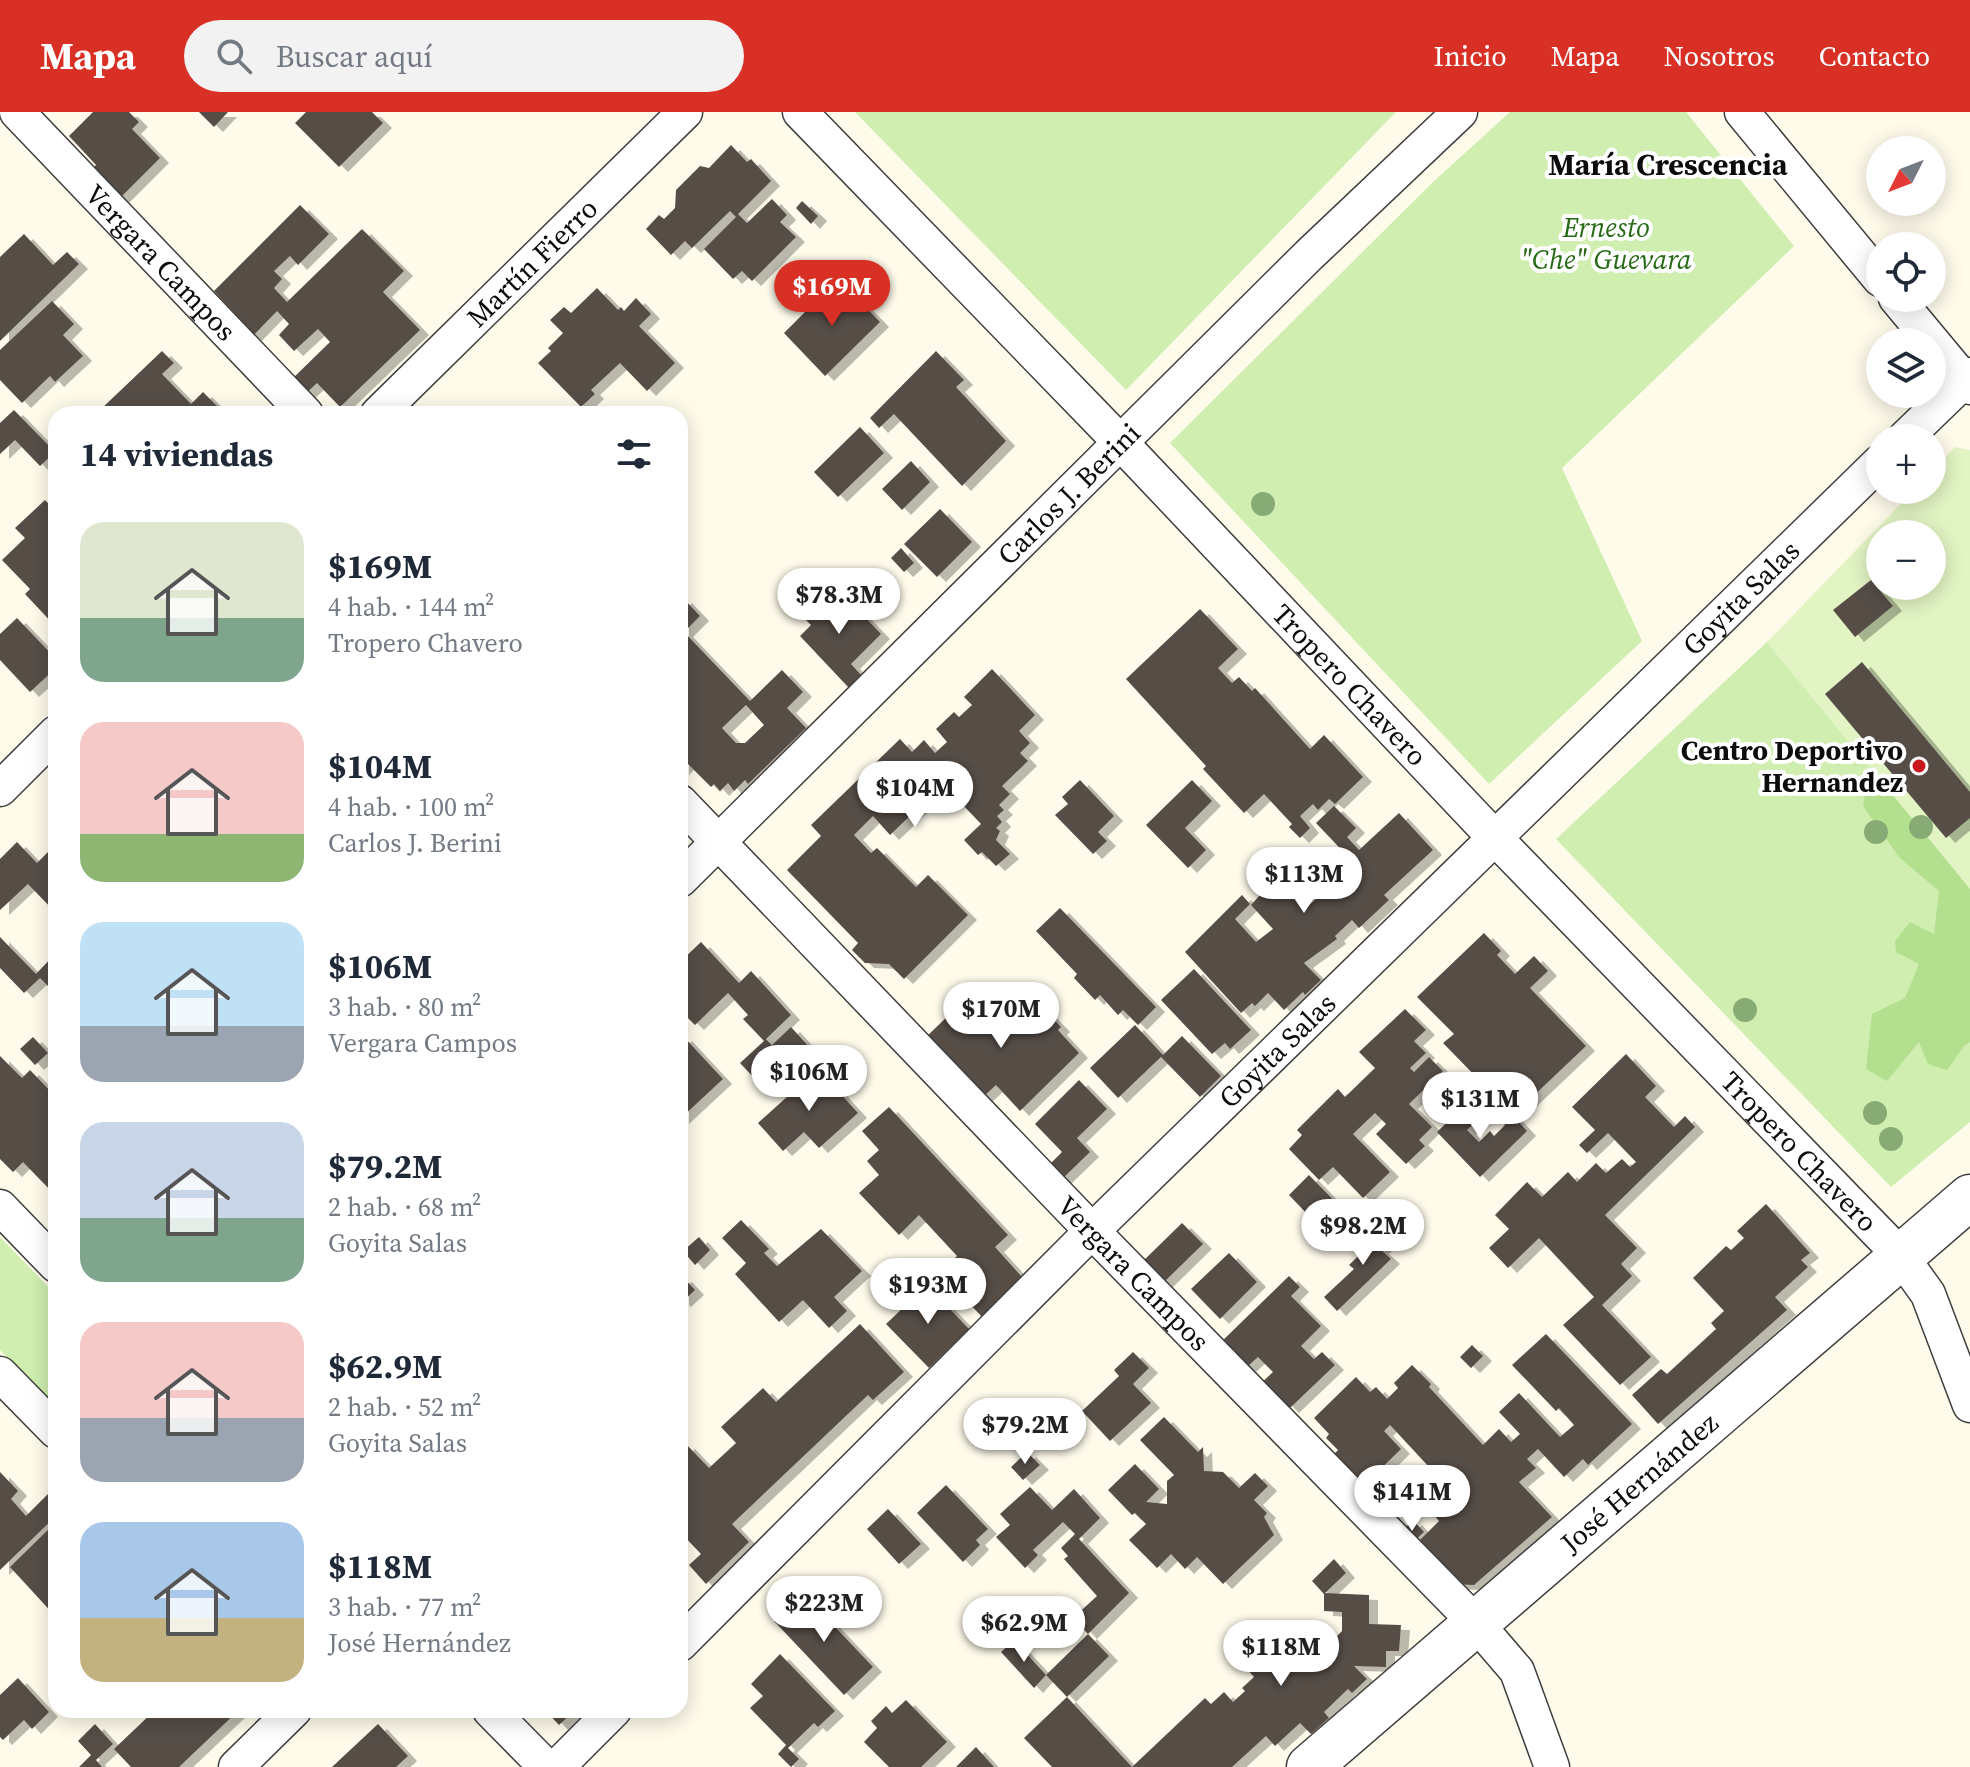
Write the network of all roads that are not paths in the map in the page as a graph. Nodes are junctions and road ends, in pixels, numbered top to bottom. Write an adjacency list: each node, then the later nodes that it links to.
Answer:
1 (17, 112): 9 (street, Vergara Campos)
2 (685, 112): 10 (street, Martín Fierro)
3 (800, 112): 12 (street, Tropero Chavero)
4 (1460, 112): 12 (street, Carlos J. Berini)
5 (1742, 112): 6 (street)
6 (1866, 262)
7 (1908, 312): 8 (street)
8 (1968, 381): 11 (street)
9 (298, 406)
10 (386, 406)
11 (1920, 424)
12 (1121, 443): 17 (street, Tropero Chavero); 18 (street, Carlos J. Berini)
13 (1866, 476): 17 (street, Goyita Salas)
14 (48, 741): 15 (street)
15 (0, 789)
16 (688, 810): 18 (street, Vergara Campos)
17 (1495, 838): 22 (street, Goyita Salas); 23 (street, Tropero Chavero)
18 (718, 842): 19 (street, Carlos J. Berini); 22 (street, Vergara Campos)
19 (688, 872)
20 (1970, 1197): 23 (street, José Hernández)
21 (0, 1207): 24 (street)
22 (1092, 1231): 28 (street, Vergara Campos); 29 (street, Goyita Salas)
23 (1900, 1255): 26 (street, Tropero Chavero); 28 (street, José Hernández)
24 (48, 1257)
25 (0, 1374): 27 (street)
26 (1970, 1405)
27 (48, 1423)
28 (1475, 1622): 36 (street, José Hernández); 37 (street, Vergara Campos)
29 (688, 1636)
30 (286, 1718): 33 (street)
31 (498, 1718): 34 (street)
32 (606, 1718): 35 (street)
33 (236, 1767)
34 (546, 1767)
35 (557, 1767)
36 (1309, 1767)
37 (1552, 1767)

